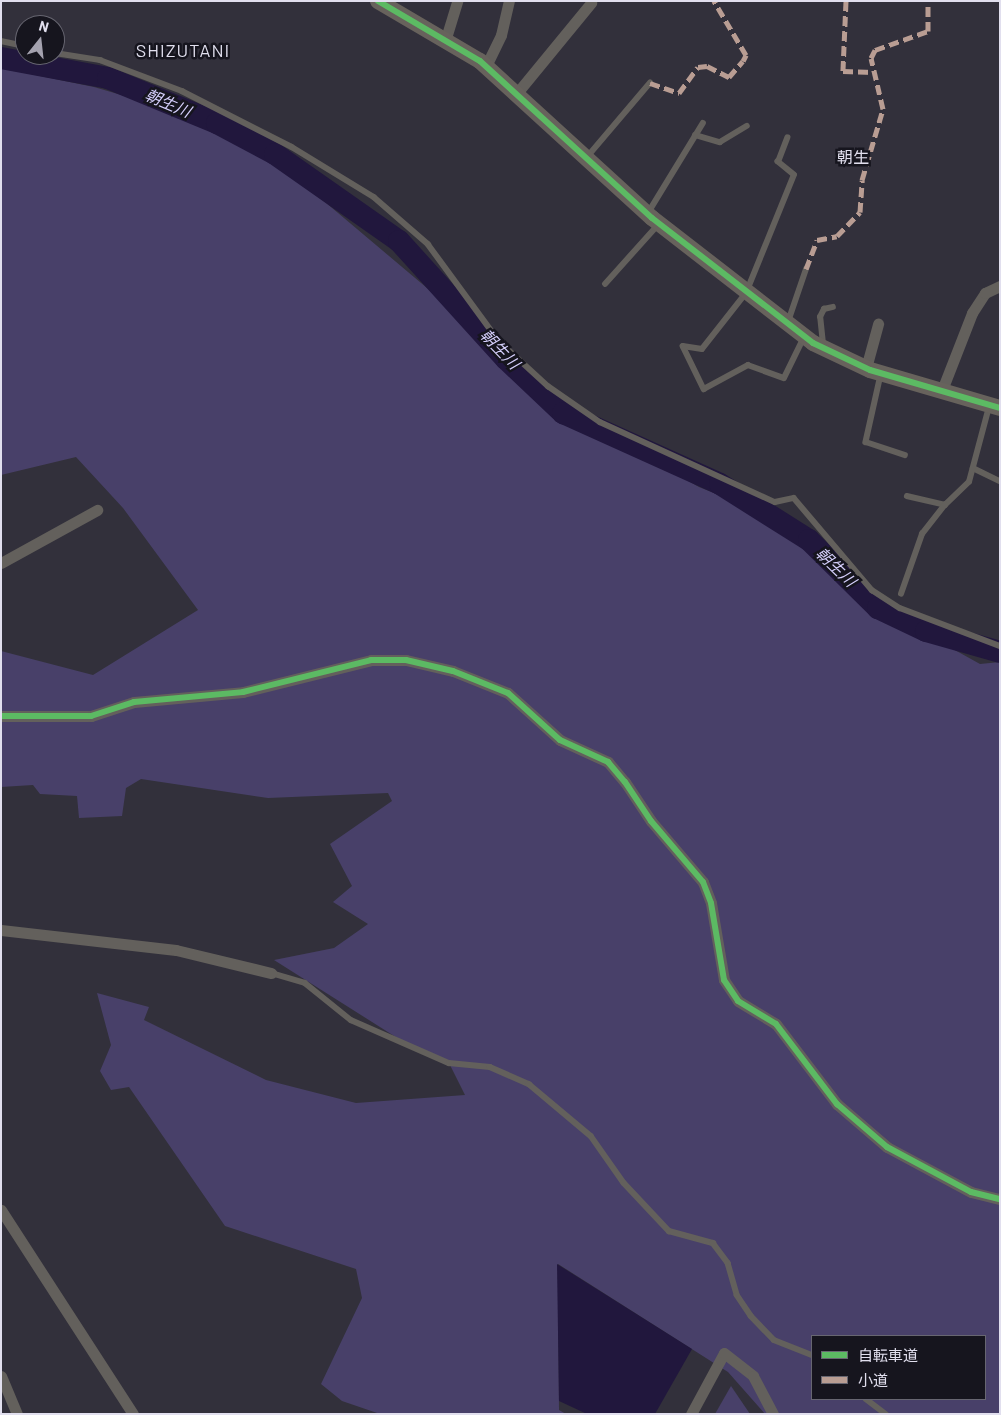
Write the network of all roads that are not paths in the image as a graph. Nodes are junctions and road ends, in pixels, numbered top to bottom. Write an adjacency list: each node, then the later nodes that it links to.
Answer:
1 (378, 1): 5 (street)
2 (456, 1): 5 (street)
3 (509, 1): 9 (street)
4 (590, 3): 11 (street)
5 (446, 38): 9 (street)
6 (1, 41): 7 (lane)
7 (15, 44)
8 (65, 54): 38 (lane)
9 (486, 66): 11 (street)
10 (650, 83): 16 (lane)
11 (517, 93): 16 (street)
12 (703, 123): 14 (lane)
13 (747, 126): 14 (lane)
14 (695, 135): 17 (lane)
15 (787, 138): 21 (lane)
16 (587, 158): 17 (street)
17 (654, 219): 19 (lane); 21 (street)
18 (806, 269): 23 (lane)
19 (606, 284)
20 (1000, 286): 28 (street)
21 (746, 293): 23 (street); 25 (lane)
22 (833, 307): 26 (lane)
23 (788, 324): 25 (street)
24 (878, 324): 27 (street)
25 (804, 337): 26 (street)
26 (824, 348): 27 (street)
27 (874, 370): 28 (street); 30 (lane)
28 (942, 390): 29 (street)
29 (995, 407): 31 (lane)
30 (904, 455)
31 (973, 468): 32 (lane); 34 (lane)
32 (1000, 481)
33 (908, 496): 34 (lane)
34 (945, 505): 37 (lane)
35 (97, 510): 36 (street)
36 (1, 562)
37 (901, 594)
38 (1000, 646)
39 (1, 716): 42 (street)
40 (1, 930): 41 (street)
41 (271, 973): 44 (lane)
42 (1000, 1199)
43 (1, 1210): 48 (street)
44 (811, 1355)
45 (1, 1376): 47 (street)
46 (867, 1400): 51 (lane)
47 (17, 1414)
48 (133, 1414)
49 (691, 1414): 50 (street)
50 (773, 1414)
51 (886, 1414)

